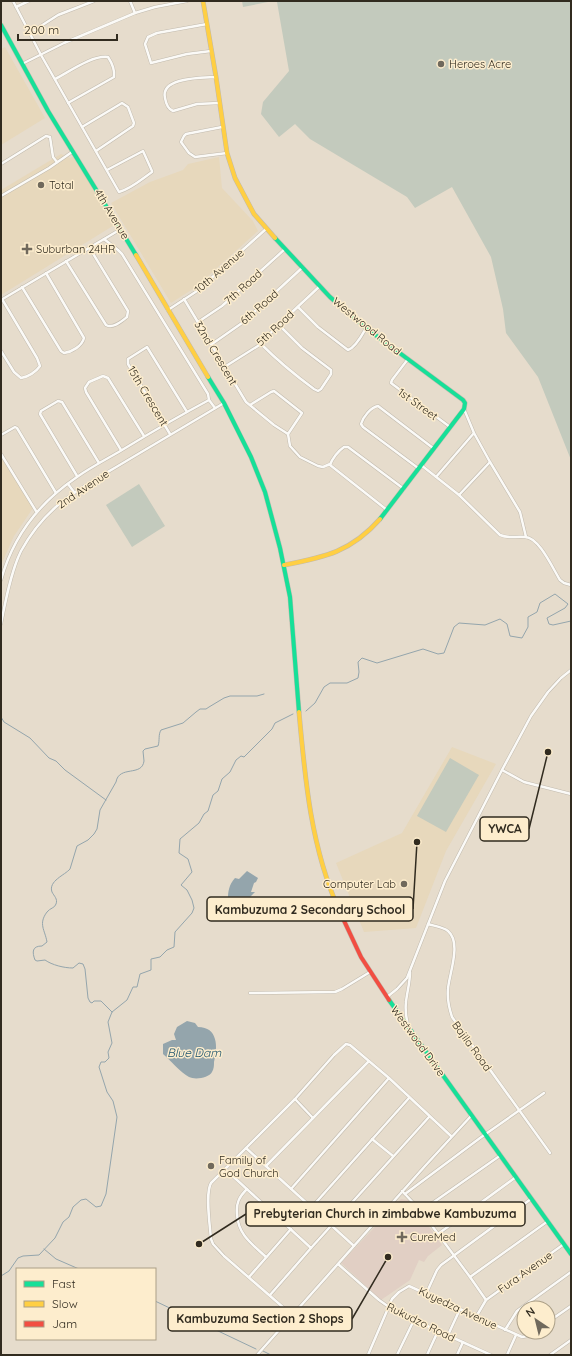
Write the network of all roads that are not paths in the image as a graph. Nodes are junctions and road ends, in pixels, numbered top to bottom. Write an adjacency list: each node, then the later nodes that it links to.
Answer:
1 (13, 1): 7 (street)
2 (29, 1): 7 (street)
3 (94, 1): 11 (street)
4 (130, 1): 8 (street)
5 (186, 1): 8 (street)
6 (203, 1): 9 (street, Westwood Road)
7 (16, 6): 11 (street)
8 (136, 13): 13 (street)
9 (207, 24): 12 (street, Westwood Road); 12 (street)
10 (1, 25): 14 (street, 4th Avenue)
11 (30, 33): 13 (street)
12 (211, 51): 15 (street, Westwood Road)
13 (41, 55): 14 (street); 16 (street)
14 (22, 64): 22 (street, 4th Avenue)
15 (216, 77): 18 (street, Westwood Road); 18 (street)
16 (55, 79): 17 (street); 17 (street)
17 (68, 103): 19 (street)
18 (219, 103): 20 (street, Westwood Road)
19 (82, 127): 21 (street); 21 (street)
20 (222, 127): 23 (street, Westwood Road); 23 (street)
21 (96, 151): 26 (street)
22 (72, 152): 24 (street); 28 (street, 4th Avenue)
23 (226, 153): 29 (street, Westwood Road)
24 (57, 162): 25 (street); 27 (street)
25 (1, 164)
26 (107, 170): 26 (street)
27 (1, 196)
28 (121, 230): 30 (street); 41 (street, 4th Avenue)
29 (266, 230): 32 (street, Westwood Road); 38 (street, 10th Avenue)
30 (104, 239): 31 (street); 50 (street)
31 (90, 247): 33 (street); 33 (street)
32 (285, 249): 34 (street, Westwood Road); 42 (street, 7th Road)
33 (66, 261): 35 (street)
34 (304, 267): 36 (street, Westwood Road); 45 (street, 6th Road)
35 (46, 273): 37 (street); 37 (street)
36 (320, 286): 40 (street, 5th Road); 44 (street, Westwood Road)
37 (22, 287): 39 (street)
38 (184, 299): 41 (street, 10th Avenue); 42 (street, 32nd Crescent)
39 (1, 300): 47 (street)
40 (298, 307): 43 (street, 5th Road); 44 (street)
41 (168, 310): 51 (street, 4th Avenue)
42 (198, 322): 45 (street, 32nd Crescent)
43 (279, 325): 46 (street, 5th Road); 46 (street)
44 (366, 328): 48 (street, Westwood Road)
45 (212, 344): 49 (street, 32nd Crescent)
46 (261, 344): 49 (street, 5th Road)
47 (1, 351)
48 (408, 359): 54 (street, Westwood Road); 57 (street, 1st Street)
49 (226, 366): 52 (street, 32nd Crescent)
50 (209, 400): 53 (street); 55 (street)
51 (224, 403): 53 (street, 2nd Avenue); 80 (street, 4th Avenue)
52 (250, 405): 60 (street, 32nd Crescent); 60 (street)
53 (215, 408): 59 (street, 2nd Avenue)
54 (464, 409): 57 (street); 58 (street)
55 (187, 412): 56 (street); 56 (street, 15th Crescent)
56 (165, 425): 59 (street, 15th Crescent); 62 (street)
57 (450, 427): 63 (street)
58 (474, 433): 66 (street); 71 (street)
59 (170, 434): 75 (street, 2nd Avenue)
60 (288, 434): 68 (street)
61 (1, 435): 74 (street)
62 (144, 436): 64 (street); 64 (street)
63 (434, 448): 69 (street); 69 (street)
64 (121, 450): 67 (street)
65 (1, 454): 78 (street)
66 (490, 462): 76 (street); 79 (street)
67 (100, 463): 70 (street); 70 (street)
68 (330, 464): 73 (street); 77 (street)
69 (420, 467): 71 (street); 73 (street)
70 (77, 476): 72 (street)
71 (436, 477): 76 (street)
72 (68, 484): 74 (street); 75 (street)
73 (404, 489): 77 (street)
74 (56, 492): 78 (street)
75 (74, 492): 83 (street, 2nd Avenue)
76 (459, 495): 79 (street)
77 (387, 510): 80 (street)
78 (36, 511): 81 (street)
79 (526, 537): 82 (street)
80 (284, 565): 88 (street, 4th Avenue)
81 (1, 580)
82 (571, 585)
83 (1, 622)
84 (571, 670): 85 (street, Westwood Drive)
85 (502, 770): 86 (street); 87 (street, Westwood Drive)
86 (571, 794)
87 (428, 924): 89 (street, Westwood Drive); 98 (street, Bajila Road)
88 (370, 972): 90 (street); 91 (street, 4th Avenue)
89 (410, 972): 91 (street, Westwood Drive); 92 (street)
90 (250, 993)
91 (387, 997): 92 (street, Westwood Drive)
92 (408, 1026): 99 (street, Westwood Drive)
93 (369, 1061): 94 (street); 96 (street); 101 (street)
94 (389, 1078): 97 (street); 112 (street)
95 (544, 1093): 98 (street)
96 (295, 1098): 101 (street); 105 (street)
97 (409, 1098): 100 (street); 104 (street)
98 (519, 1111): 102 (street); 106 (street, Bajila Road)
99 (471, 1116): 102 (street, Westwood Drive); 103 (street)
100 (429, 1117): 103 (street); 108 (street)
101 (313, 1118): 109 (street)
102 (485, 1134): 107 (street, Westwood Drive); 115 (street)
103 (451, 1136): 114 (street)
104 (372, 1139): 108 (street); 117 (street)
105 (246, 1148): 109 (street); 110 (street)
106 (550, 1153)
107 (500, 1155): 111 (street, Westwood Drive); 118 (street)
108 (393, 1156): 120 (street)
109 (266, 1166): 112 (street)
110 (225, 1169): 113 (street); 132 (street)
111 (516, 1177): 116 (street, Westwood Drive); 122 (street)
112 (291, 1189): 117 (street)
113 (247, 1190): 121 (street); 128 (street)
114 (402, 1191): 115 (street); 124 (street)
115 (405, 1194): 118 (street)
116 (531, 1199): 119 (street, Westwood Drive); 127 (street)
117 (311, 1208): 120 (street)
118 (421, 1211): 122 (street)
119 (548, 1221): 123 (street, Westwood Drive); 131 (street)
120 (331, 1225): 124 (street); 125 (street)
121 (291, 1229): 125 (street); 128 (street)
122 (438, 1234): 127 (street)
123 (564, 1244): 126 (street, Westwood Drive); 135 (street, Fura Avenue)
124 (354, 1246): 129 (street)
125 (311, 1248): 134 (street)
126 (571, 1254)
127 (454, 1255): 131 (street); 133 (street)
128 (266, 1257): 132 (street)
129 (338, 1264): 137 (street, Rukudzo Road); 139 (street)
130 (571, 1272): 143 (street)
131 (470, 1276): 135 (street)
132 (249, 1277): 134 (street)
133 (426, 1294): 137 (street, Kuyedza Avenue); 138 (street, Kuyedza Avenue)
134 (270, 1295): 139 (street)
135 (486, 1300): 141 (street)
136 (571, 1306): 140 (street)
137 (389, 1307): 142 (street, Rukudzo Road); 151 (street)
138 (460, 1310): 141 (street, Kuyedza Avenue); 145 (street)
139 (292, 1315): 150 (street)
140 (556, 1316)
141 (476, 1317): 143 (street, Kuyedza Avenue)
142 (414, 1320): 144 (street, Rukudzo Road); 152 (street)
143 (505, 1330): 146 (street, Kuyedza Avenue)
144 (438, 1331): 145 (street, Rukudzo Road); 153 (street)
145 (448, 1335): 148 (street, Rukudzo Road)
146 (516, 1335): 156 (street)
147 (571, 1340): 157 (street)
148 (462, 1342): 149 (street, Rukudzo Road); 154 (street)
149 (487, 1354): 155 (street, Rukudzo Road)
150 (257, 1355)
151 (368, 1355)
152 (397, 1355)
153 (427, 1355)
154 (456, 1355)
155 (492, 1355)
156 (507, 1355)
157 (550, 1355)

